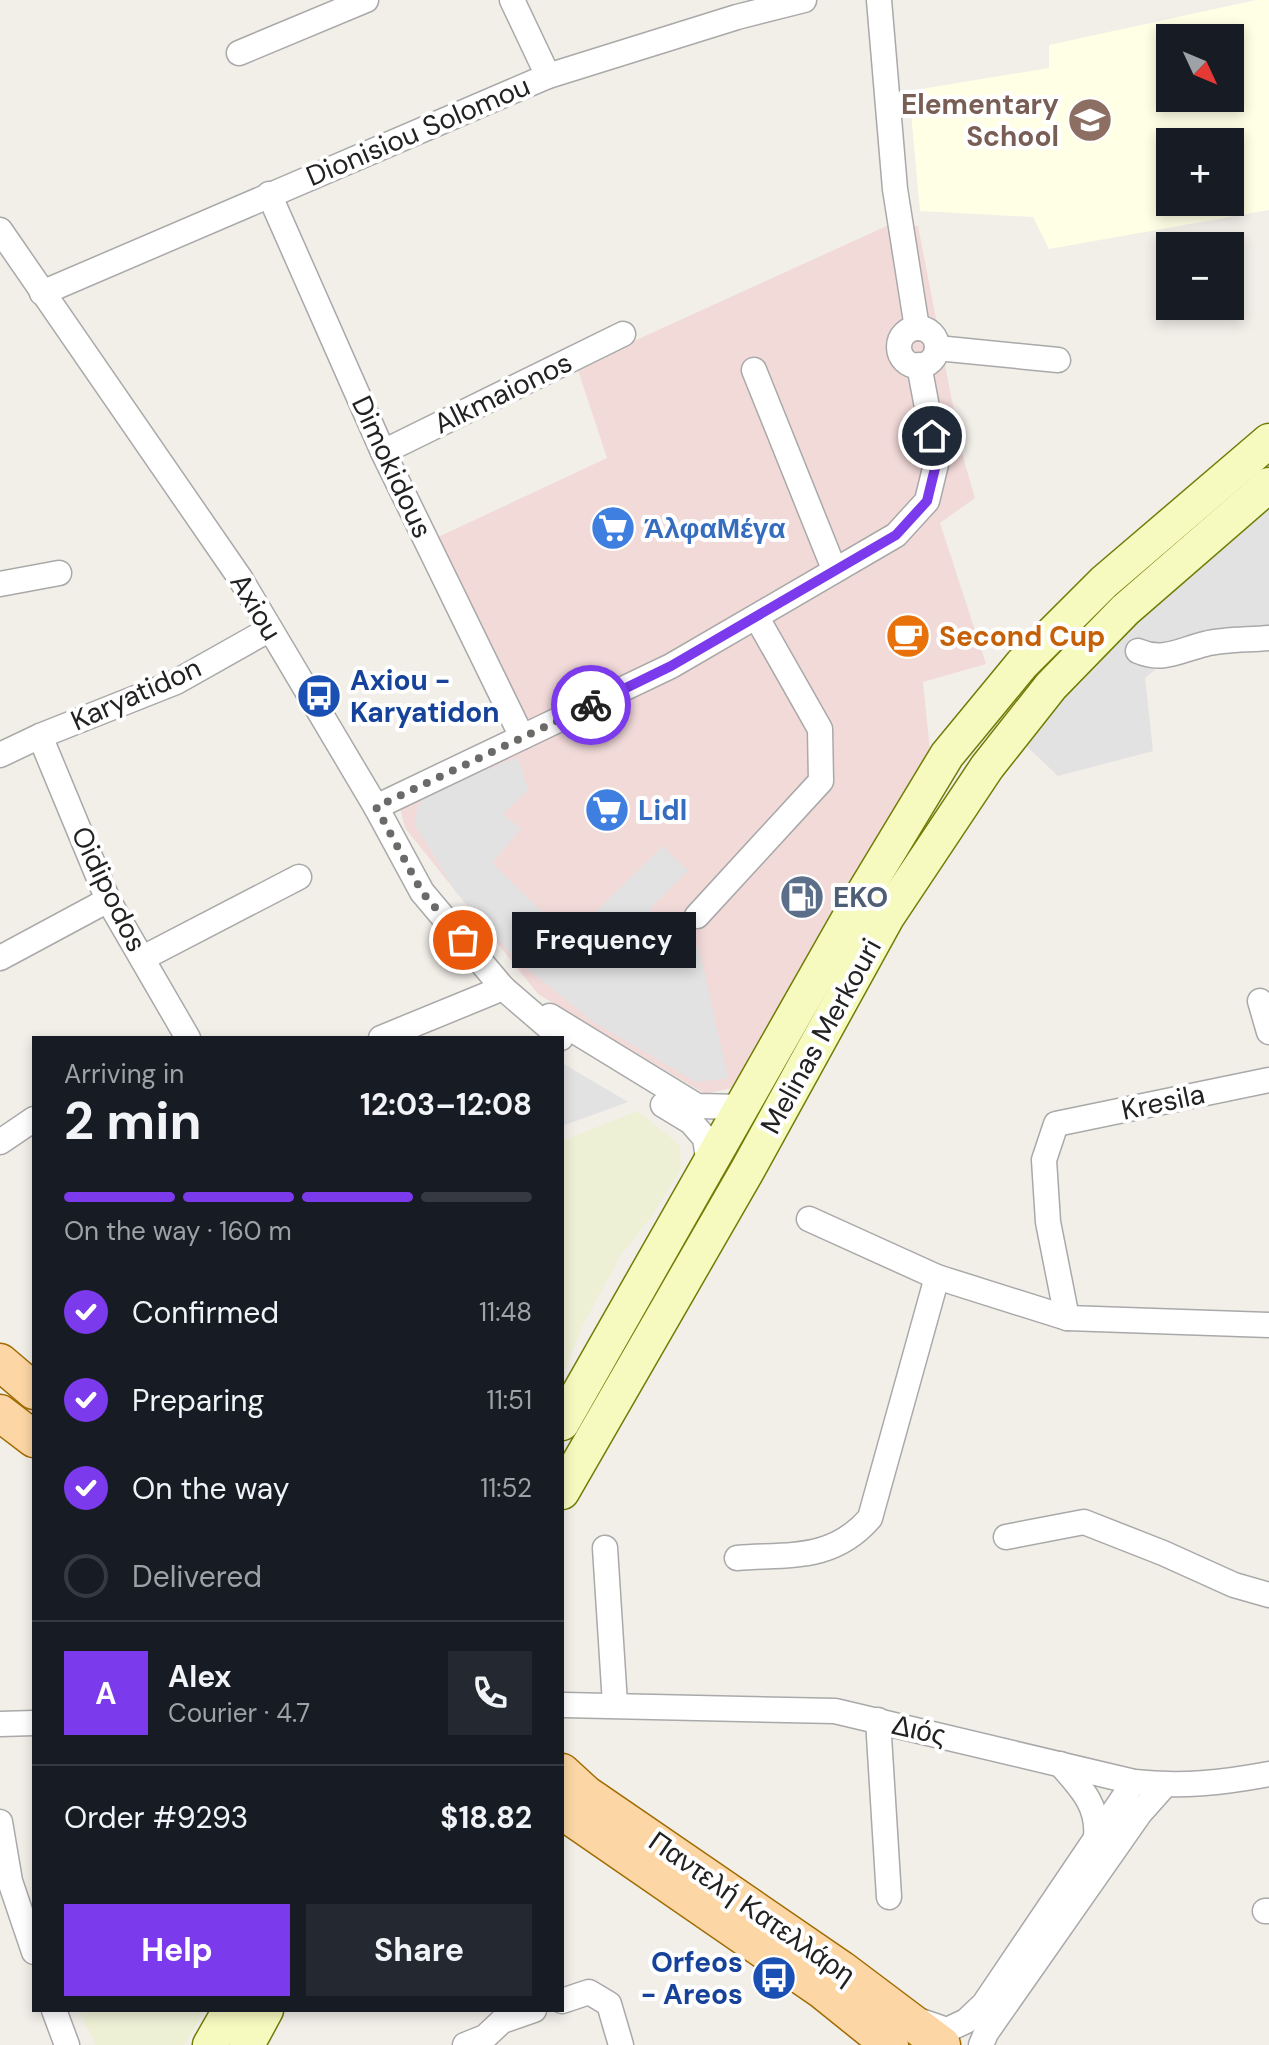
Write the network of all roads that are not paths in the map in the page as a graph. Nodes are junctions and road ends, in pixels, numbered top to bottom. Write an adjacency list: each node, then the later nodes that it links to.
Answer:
1 (366, 0): 5 (street)
2 (512, 0): 6 (street)
3 (804, 0): 6 (street, Dionisiou Solomou)
4 (879, 0): 10 (street)
5 (239, 53)
6 (548, 76): 7 (street, Dionisiou Solomou)
7 (269, 194): 9 (street, Dionisiou Solomou); 17 (street, Dimokidous)
8 (0, 230): 9 (street, Axiou)
9 (42, 293): 23 (street, Axiou)
10 (917, 328): 12 (street); 14 (street)
11 (623, 334): 17 (street, Alkmaionos)
12 (937, 348): 13 (street); 14 (street)
13 (1058, 360)
14 (919, 365): 19 (street)
15 (754, 370): 19 (street)
16 (1269, 441): 43 (main road, Melinas Merkouri)
17 (383, 452): 27 (street, Dimokidous)
18 (1269, 485): 56 (main road, Melinas Merkouri)
19 (834, 569): 22 (street)
20 (59, 573): 21 (street)
21 (0, 584)
22 (757, 618): 27 (street); 32 (street)
23 (270, 629): 26 (street, Karyatidon); 29 (street, Axiou)
24 (1269, 638): 25 (street)
25 (1138, 651)
26 (40, 736): 28 (street, Karyatidon); 31 (street, Oidipodos)
27 (522, 737): 29 (street)
28 (0, 755)
29 (376, 807): 35 (street, Axiou)
30 (299, 877): 34 (street)
31 (108, 900): 33 (street); 34 (street, Oidipodos)
32 (697, 916)
33 (0, 958)
34 (143, 958): 38 (street, Oidipodos)
35 (503, 988): 39 (street); 40 (street, Axiou); 43 (street, Axiou)
36 (1260, 1001): 37 (street)
37 (1269, 1032)
38 (187, 1036)
39 (386, 1036)
40 (560, 1036)
41 (564, 1039): 46 (street, Axiou)
42 (1269, 1080): 49 (street, Kresila)
43 (744, 1107): 46 (main road, Melinas Merkouri)
44 (32, 1120): 45 (street)
45 (0, 1142)
46 (709, 1165): 54 (main road, Melinas Merkouri)
47 (809, 1219): 48 (street)
48 (937, 1277): 49 (street); 59 (street)
49 (1067, 1318): 50 (street)
50 (1269, 1325)
51 (0, 1362): 52 (main road)
52 (32, 1390): 53 (street)
53 (2, 1417): 55 (main road)
54 (564, 1419)
55 (32, 1438)
56 (564, 1489)
57 (1006, 1537): 60 (street)
58 (605, 1548): 61 (street)
59 (737, 1558)
60 (1269, 1595)
61 (615, 1704): 62 (street, Διός); 63 (street, Διός)
62 (564, 1705)
63 (878, 1720): 66 (street, Διός); 75 (street)
64 (32, 1723): 65 (street)
65 (0, 1724)
66 (1060, 1764): 69 (street, Διός); 73 (street)
67 (564, 1774): 82 (main road, Παντελή Κατελλάρη)
68 (1269, 1774): 70 (street, Διός)
69 (1134, 1782): 70 (street, Διός); 73 (street)
70 (1165, 1785): 89 (street)
71 (564, 1812): 82 (main road, Παντελή Κατελλάρη)
72 (0, 1822): 74 (street)
73 (1096, 1837): 82 (street)
74 (5, 1882): 76 (street)
75 (889, 1897)
76 (32, 1947)
77 (564, 2000): 87 (street)
78 (55, 2012): 84 (street)
79 (229, 2012): 85 (main road)
80 (265, 2012): 86 (main road)
81 (528, 2012): 83 (street)
82 (899, 2031): 88 (main road, Παντελή Κατελλάρη)
83 (479, 2042)
84 (67, 2045)
85 (210, 2045)
86 (247, 2045)
87 (621, 2045)
88 (942, 2045)
89 (981, 2045)

